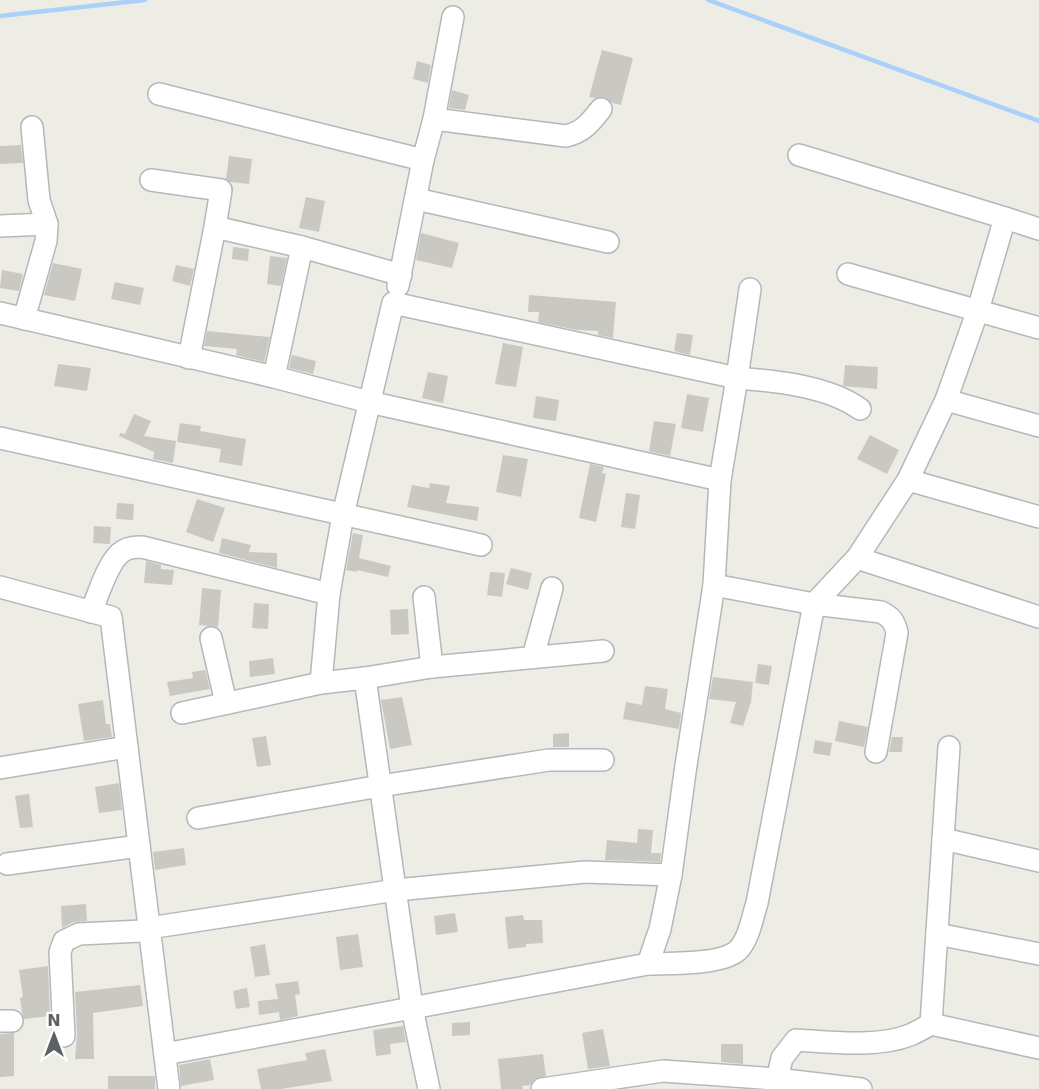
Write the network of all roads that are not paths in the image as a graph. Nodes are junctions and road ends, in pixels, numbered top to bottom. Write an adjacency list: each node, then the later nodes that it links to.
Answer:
1 (453, 17): 4 (street)
2 (159, 94): 7 (street)
3 (601, 109): 4 (street)
4 (434, 118): 7 (street)
5 (32, 127): 11 (street)
6 (800, 155): 10 (street)
7 (423, 160): 9 (street)
8 (151, 180): 13 (street)
9 (416, 199): 15 (street); 18 (street)
10 (1005, 218): 14 (street); 21 (street)
11 (47, 224): 12 (street); 23 (street)
12 (0, 226)
13 (215, 227): 16 (street); 25 (street)
14 (1039, 229)
15 (608, 242)
16 (302, 247): 18 (street); 26 (street)
17 (848, 274): 21 (street)
18 (401, 275): 20 (street)
19 (750, 289): 27 (street)
20 (393, 303): 27 (street); 29 (street)
21 (978, 310): 24 (street); 28 (street)
22 (0, 313): 23 (street)
23 (24, 319): 25 (street)
24 (1039, 328)
25 (189, 358): 26 (street)
26 (274, 377): 29 (street)
27 (737, 378): 30 (street); 33 (street)
28 (946, 400): 31 (street); 34 (street)
29 (369, 402): 33 (street); 35 (street)
30 (860, 409)
31 (1039, 426)
32 (0, 438): 35 (street)
33 (720, 480): 39 (street)
34 (908, 480): 36 (street); 38 (street)
35 (343, 515): 37 (street); 42 (street)
36 (1039, 518)
37 (481, 545)
38 (857, 558): 44 (street); 46 (street)
39 (714, 585): 44 (street); 66 (street)
40 (0, 587): 45 (street)
41 (552, 588): 49 (street)
42 (329, 594): 45 (street); 52 (street)
43 (424, 597): 50 (street)
44 (814, 604): 57 (street); 71 (street)
45 (91, 612): 55 (street)
46 (1039, 617)
47 (211, 638): 53 (street)
48 (603, 651): 49 (street)
49 (533, 657): 50 (street)
50 (432, 667): 51 (street)
51 (365, 678): 52 (street); 60 (street)
52 (321, 683): 53 (street)
53 (226, 703): 54 (street)
54 (182, 713)
55 (127, 747): 59 (street); 63 (street)
56 (949, 747): 62 (street)
57 (876, 753)
58 (603, 759): 60 (street)
59 (0, 768)
60 (380, 786): 61 (street); 67 (street)
61 (198, 818)
62 (943, 839): 64 (street); 69 (street)
63 (139, 846): 65 (street); 68 (street)
64 (1039, 861)
65 (6, 864)
66 (671, 875): 67 (street); 71 (street)
67 (396, 890): 68 (street); 72 (street)
68 (149, 928): 74 (street); 76 (street)
69 (937, 934): 70 (street); 73 (street)
70 (1039, 954)
71 (648, 964): 72 (street)
72 (412, 1008): 76 (street); 79 (street)
73 (931, 1024): 75 (street); 77 (street)
74 (64, 1036)
75 (1039, 1048)
76 (165, 1054): 78 (street)
77 (776, 1084): 80 (street); 81 (street)
78 (169, 1089)
79 (429, 1089)
80 (542, 1089)
81 (853, 1089)

